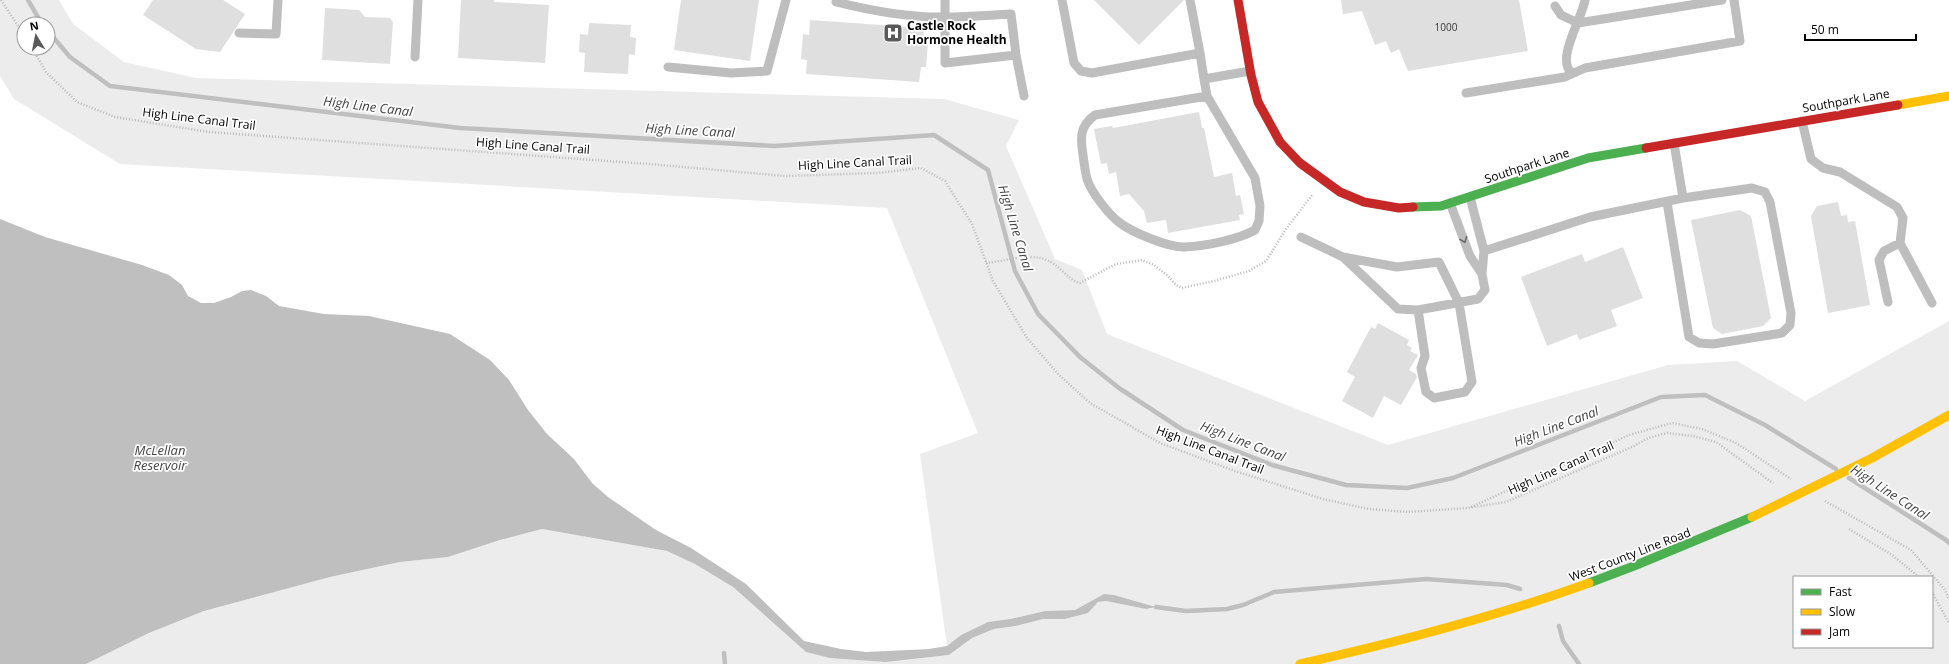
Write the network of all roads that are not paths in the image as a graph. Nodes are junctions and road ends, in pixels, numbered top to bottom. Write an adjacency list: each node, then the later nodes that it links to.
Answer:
1 (418, 0): 18 (lane)
2 (786, 0): 19 (lane)
3 (837, 0): 13 (lane)
4 (945, 0): 13 (lane)
5 (1062, 0): 16 (lane)
6 (1190, 0): 16 (lane)
7 (1238, 0): 20 (street, Southpark Lane)
8 (1585, 0): 14 (lane)
9 (1722, 0): 14 (lane)
10 (1734, 0): 21 (lane)
11 (275, 2): 15 (lane)
12 (1554, 6): 14 (lane)
13 (945, 17): 17 (lane); 17 (lane)
14 (1578, 23): 21 (lane)
15 (239, 33)
16 (1200, 53): 22 (lane)
17 (1016, 56): 24 (lane)
18 (415, 57)
19 (668, 67)
20 (1250, 71): 22 (lane); 32 (street, Southpark Lane)
21 (1572, 73): 23 (lane)
22 (1204, 79): 25 (lane)
23 (1466, 93)
24 (1024, 96)
25 (1208, 96): 25 (lane)
26 (1949, 96): 27 (street, Southpark Lane)
27 (1802, 121): 28 (street, Southpark Lane); 34 (lane)
28 (1674, 144): 29 (street, Southpark Lane); 30 (lane)
29 (1470, 197): 32 (street, Southpark Lane); 35 (lane)
30 (1683, 198): 31 (lane); 31 (lane)
31 (1667, 202): 35 (lane)
32 (1450, 203): 37 (lane, one-way to 37)
33 (1301, 237): 36 (lane)
34 (1900, 243): 38 (lane); 40 (lane)
35 (1484, 251): 37 (lane)
36 (1343, 257): 39 (lane); 41 (lane)
37 (1482, 274): 39 (lane)
38 (1888, 302)
39 (1459, 303): 41 (lane); 41 (lane)
40 (1932, 303)
41 (1418, 310)
42 (1949, 416): 43 (street, West County Line Road)
43 (1300, 664)

